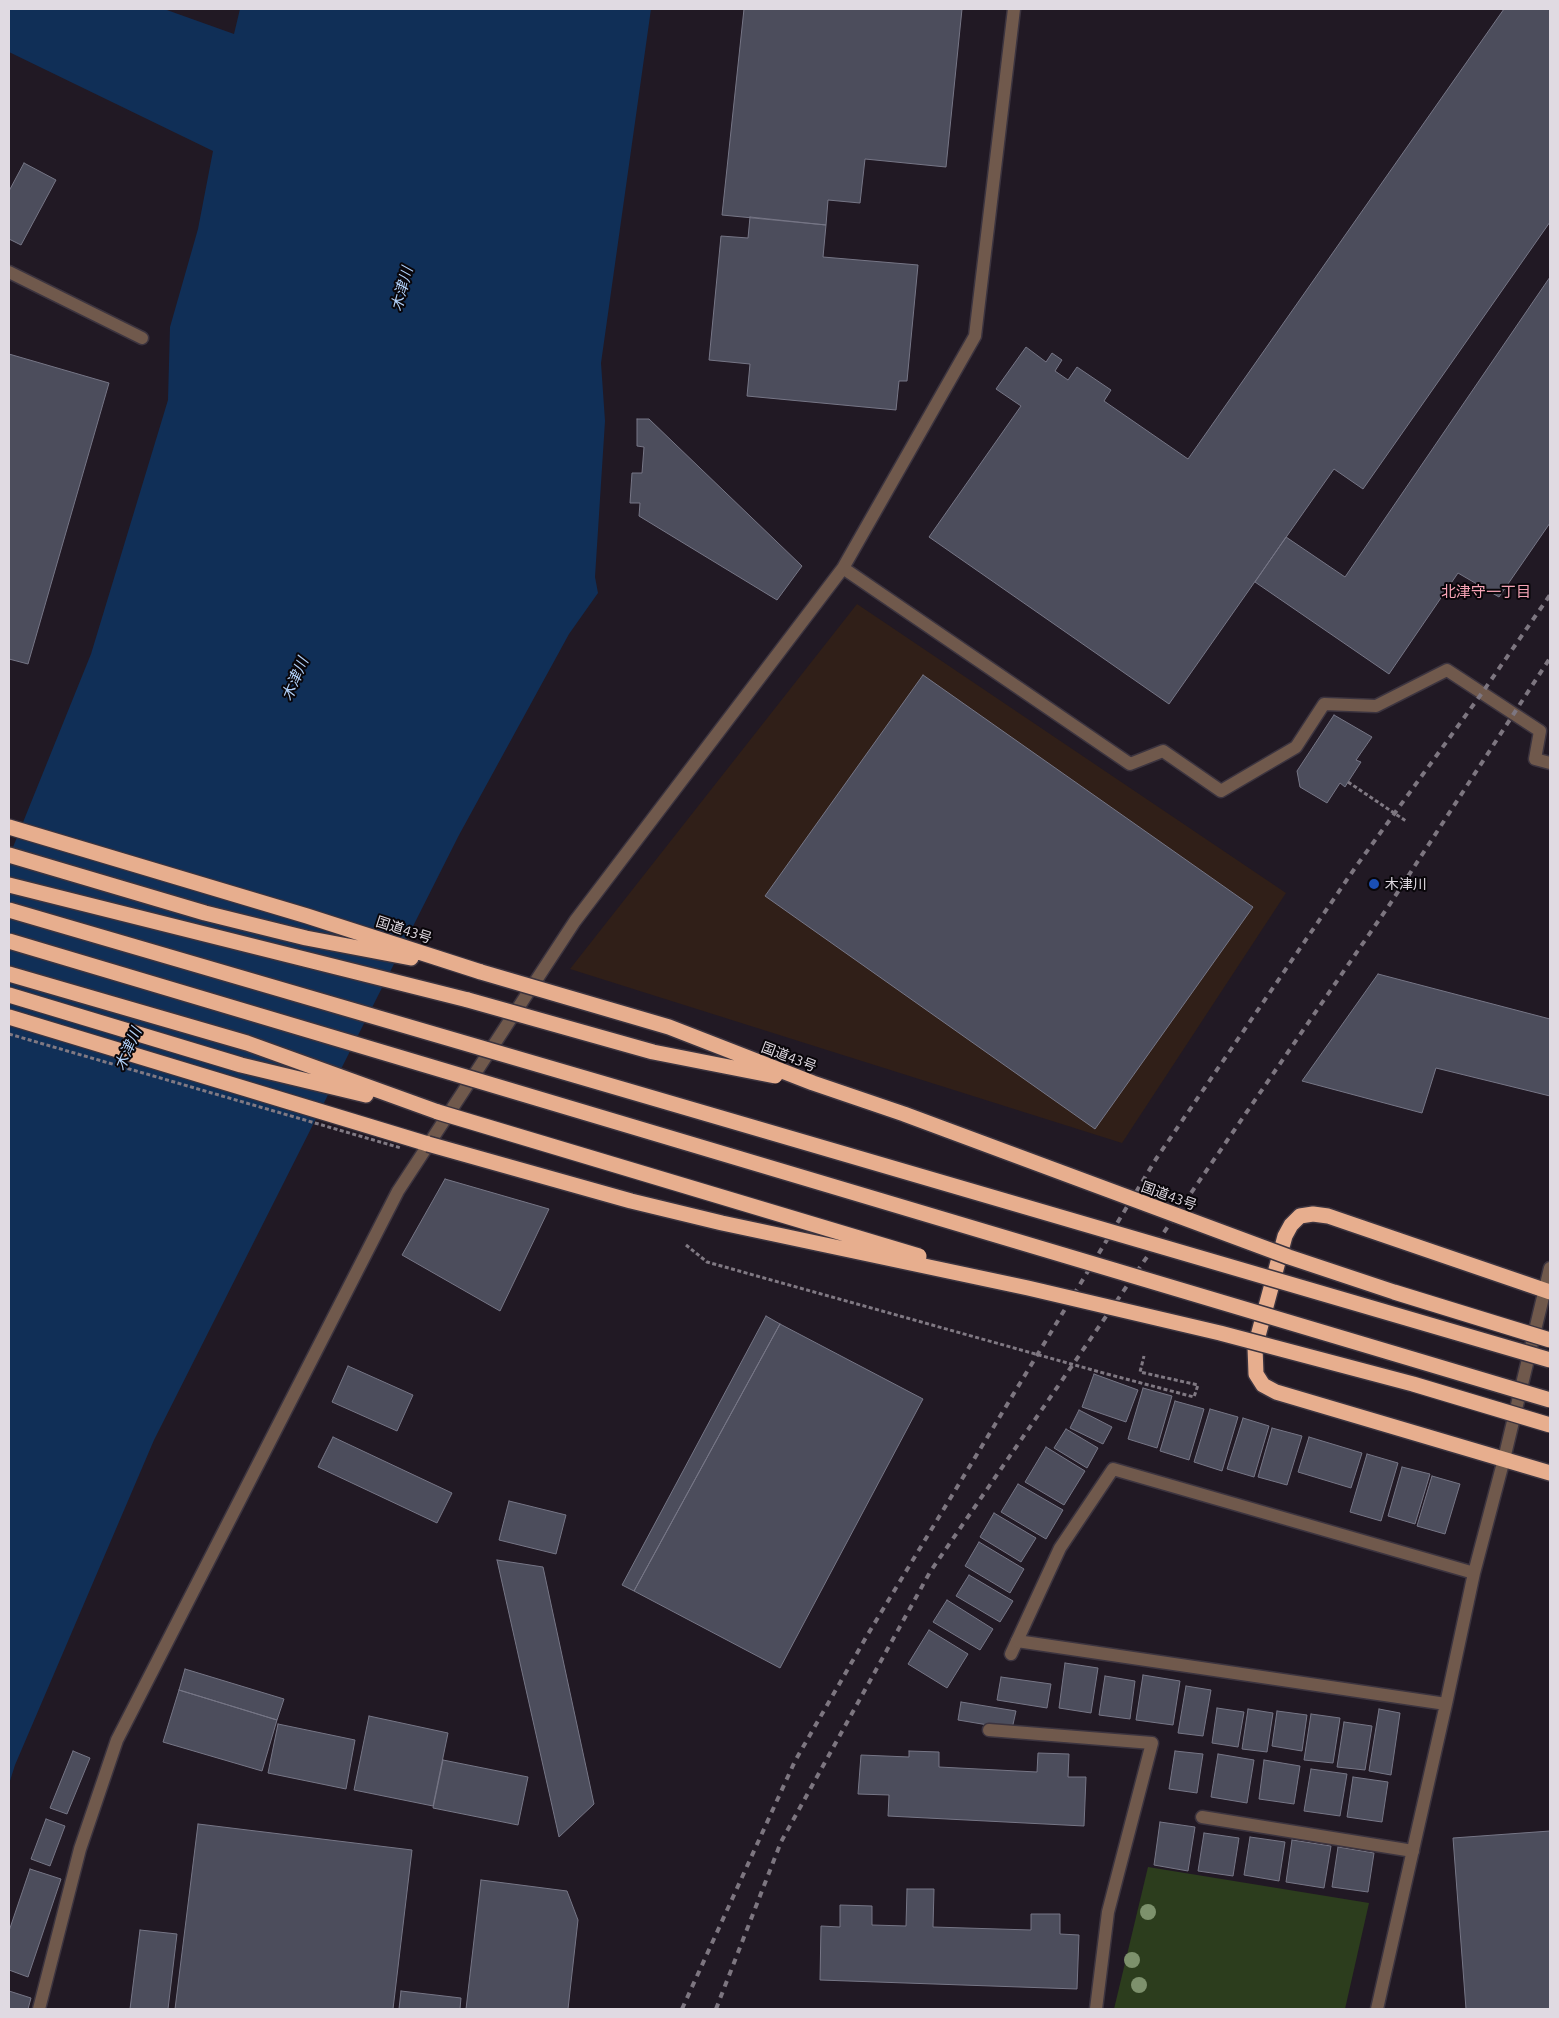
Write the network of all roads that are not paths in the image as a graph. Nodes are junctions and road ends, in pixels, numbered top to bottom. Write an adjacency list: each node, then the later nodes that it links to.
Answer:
1 (1014, 9): 4 (street)
2 (9, 272): 3 (street)
3 (142, 338)
4 (843, 568): 5 (street); 33 (street)
5 (1550, 763)
6 (9, 827): 11 (highway, 国道43号)
7 (9, 855): 11 (highway)
8 (9, 885): 15 (highway, bridge)
9 (9, 910): 21 (highway, bridge)
10 (9, 940): 22 (highway, bridge)
11 (481, 972): 15 (highway, 国道43号, bridge)
12 (9, 974): 16 (highway)
13 (9, 996): 16 (highway)
14 (9, 1017): 18 (highway, bridge)
15 (813, 1083): 20 (highway, 国道43号, bridge)
16 (438, 1112): 18 (highway, bridge)
17 (1550, 1268): 19 (street)
18 (1028, 1288): 23 (highway, bridge)
19 (1547, 1292): 24 (street); 24 (highway)
20 (1550, 1340)
21 (1550, 1360)
22 (1550, 1400)
23 (1550, 1425)
24 (1504, 1459): 25 (highway); 26 (street)
25 (1550, 1473)
26 (1474, 1573): 27 (street); 29 (street)
27 (1017, 1641): 28 (street); 29 (street)
28 (1011, 1654)
29 (1446, 1704): 32 (street)
30 (989, 1730): 34 (street)
31 (1202, 1817): 32 (street)
32 (1413, 1851): 35 (street)
33 (38, 2009)
34 (1096, 2009)
35 (1377, 2009)

